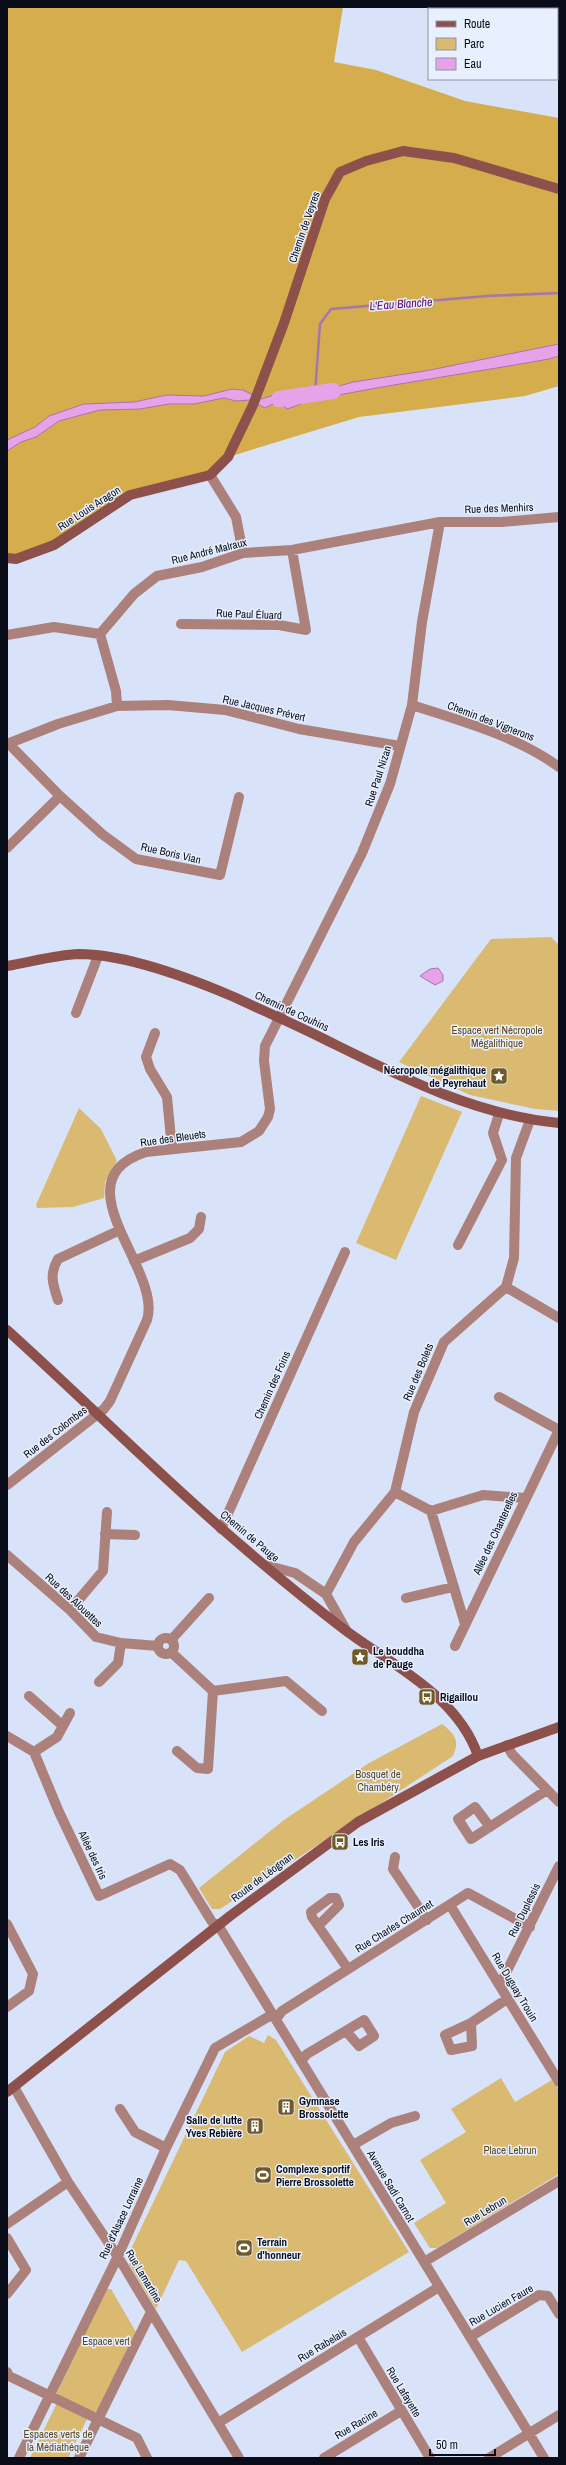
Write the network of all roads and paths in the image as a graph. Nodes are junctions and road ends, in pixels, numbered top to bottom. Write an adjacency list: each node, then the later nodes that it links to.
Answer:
1 (559, 189): 2 (street, Chemin de Veyres)
2 (210, 475): 6 (street); 7 (street, Rue Louis Aragon)
3 (559, 517): 4 (street, Rue des Menhirs)
4 (440, 522): 5 (street, Rue André Malraux); 11 (street, Rue Paul Nizan)
5 (292, 550): 6 (street, Rue André Malraux); 8 (street, Rue Paul Éluard)
6 (243, 553): 9 (street, Rue André Malraux)
7 (7, 558)
8 (181, 624)
9 (100, 634): 10 (street); 12 (street)
10 (7, 635)
11 (412, 705): 14 (street, Rue Paul Nizan); 15 (street, Chemin des Vignerons)
12 (117, 706): 13 (street, Rue Jacques Prévert); 14 (street, Rue Jacques Prévert)
13 (8, 744): 16 (street, Rue Boris Vian)
14 (400, 746): 22 (street, Rue Paul Nizan)
15 (559, 767)
16 (60, 796): 17 (street, Rue Boris Vian); 18 (street)
17 (239, 797)
18 (7, 848)
19 (98, 956): 20 (street, Chemin de Couhins); 21 (street); 22 (street, Chemin de Couhins)
20 (7, 966)
21 (76, 1013)
22 (278, 1018): 24 (street, Chemin de Couhins); 27 (street, Rue des Bleuets)
23 (155, 1033): 27 (street)
24 (499, 1114): 25 (street, Chemin de Couhins); 30 (street)
25 (530, 1120): 26 (street, Chemin de Couhins); 33 (street)
26 (559, 1123)
27 (172, 1149): 29 (street, Rue des Bleuets)
28 (201, 1217): 32 (street)
29 (120, 1230): 32 (street, Rue des Bleuets); 34 (street)
30 (458, 1245)
31 (345, 1252): 45 (street, Chemin des Foins)
32 (134, 1261): 38 (street, Rue des Bleuets)
33 (506, 1287): 35 (street); 41 (street, Rue des Bolets)
34 (58, 1300)
35 (559, 1318)
36 (7, 1330): 38 (street, Chemin de Pauge)
37 (498, 1397): 39 (street)
38 (99, 1414): 40 (street, Rue des Colombes); 45 (street, Chemin de Pauge)
39 (558, 1430): 42 (street, Allée des Chanterelles)
40 (7, 1485)
41 (395, 1492): 43 (street); 51 (street, Rue des Bolets)
42 (525, 1498): 43 (street); 55 (street, Allée des Chanterelles)
43 (430, 1511): 50 (street)
44 (107, 1512): 46 (street)
45 (221, 1528): 49 (street, Chemin de Pauge)
46 (105, 1534): 47 (street); 54 (street)
47 (135, 1535)
48 (7, 1555): 54 (street, Rue des Alouettes)
49 (265, 1565): 51 (street); 56 (street, Chemin de Pauge)
50 (453, 1587): 53 (street); 55 (street)
51 (326, 1594): 56 (street)
52 (209, 1598): 57 (street)
53 (406, 1598)
54 (70, 1610): 58 (street, Rue des Alouettes)
55 (465, 1624): 60 (street, Allée des Chanterelles)
56 (346, 1630): 73 (street, Chemin de Pauge)
57 (171, 1640): 59 (street); 61 (street)
58 (121, 1643): 59 (street, Rue des Alouettes); 62 (street)
59 (158, 1646): 61 (street)
60 (455, 1646)
61 (171, 1652): 63 (street)
62 (99, 1682)
63 (213, 1691): 65 (street); 71 (street)
64 (29, 1696): 67 (street)
65 (322, 1711)
66 (70, 1713): 67 (street)
67 (64, 1726): 72 (street)
68 (559, 1727): 70 (street, Route de Léognan)
69 (7, 1736): 72 (street)
70 (507, 1745): 73 (street, Route de Léognan); 74 (street)
71 (177, 1751)
72 (34, 1752): 82 (street, Allée des Iris)
73 (478, 1756): 82 (street, Route de Léognan)
74 (547, 1790): 75 (street); 76 (street)
75 (559, 1802)
76 (490, 1827)
77 (395, 1857): 80 (street)
78 (559, 1866): 84 (street, Rue Duplessis)
79 (450, 1905): 80 (street, Rue Charles Chaumet); 84 (street, Rue Charles Chaumet); 86 (street, Rue Duguay Trouin)
80 (427, 1920): 85 (street, Rue Charles Chaumet)
81 (7, 1924): 88 (street)
82 (218, 1925): 89 (street, Avenue Sadi Carnot); 94 (street, Route de Léognan)
83 (319, 1925): 85 (street)
84 (530, 1926): 86 (street, Rue Duplessis)
85 (348, 1969): 89 (street, Rue Charles Chaumet)
86 (500, 1985): 87 (street, Rue Duguay Trouin)
87 (507, 1999): 90 (street); 93 (street, Rue Duguay Trouin)
88 (7, 2006)
89 (274, 2017): 92 (street, Avenue Sadi Carnot); 98 (street, Rue d'Alsace Lorraine)
90 (471, 2023)
91 (346, 2031): 92 (street)
92 (301, 2061): 97 (street, Avenue Sadi Carnot)
93 (559, 2082)
94 (10, 2090): 100 (street, Rue Lamartine)
95 (120, 2109): 98 (street)
96 (416, 2116): 97 (street)
97 (353, 2145): 104 (street, Avenue Sadi Carnot)
98 (166, 2148): 103 (street, Rue d'Alsace Lorraine)
99 (559, 2181): 104 (street, Rue Lebrun)
100 (68, 2182): 101 (street); 103 (street, Rue Lamartine)
101 (7, 2224)
102 (7, 2238): 106 (street)
103 (118, 2256): 107 (street, Rue Lamartine); 112 (street, Rue d'Alsace Lorraine)
104 (424, 2262): 105 (street, Avenue Sadi Carnot)
105 (440, 2287): 109 (street, Rue Rabelais); 110 (street, Avenue Sadi Carnot)
106 (7, 2294)
107 (151, 2312): 115 (street); 116 (street, Rue Lamartine)
108 (559, 2314): 110 (street, Rue Lucien Faure)
109 (358, 2337): 113 (street, Rue Lafayette); 116 (street, Rue Rabelais)
110 (470, 2337): 117 (street, Avenue Sadi Carnot)
111 (7, 2372): 112 (street)
112 (48, 2395): 115 (street); 118 (street, Rue d'Alsace Lorraine)
113 (401, 2411): 122 (street, Rue Racine); 123 (street, Rue Lafayette)
114 (559, 2415): 117 (street)
115 (98, 2419): 119 (street); 120 (street)
116 (218, 2423): 121 (street, Rue Lamartine)
117 (529, 2434): 124 (street); 125 (street, Avenue Sadi Carnot)
118 (18, 2458)
119 (79, 2458)
120 (148, 2458)
121 (239, 2458)
122 (324, 2458)
123 (430, 2458)
124 (489, 2458)
125 (544, 2458)

